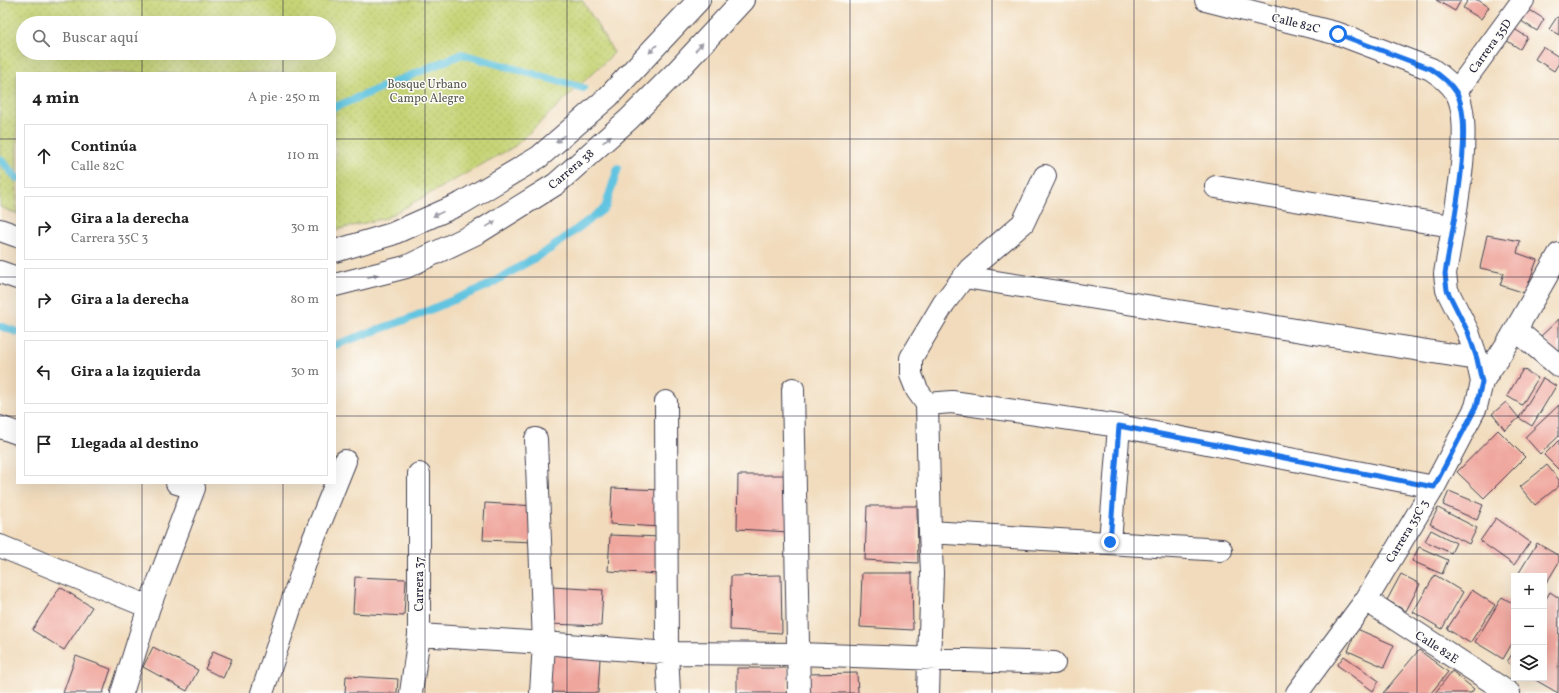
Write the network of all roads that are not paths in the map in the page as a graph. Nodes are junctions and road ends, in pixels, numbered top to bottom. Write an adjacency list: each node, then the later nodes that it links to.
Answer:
1 (699, 0): 11 (street, one-way to 11)
2 (743, 0): 16 (street, Carrera 38, one-way to 2)
3 (1206, 0): 5 (street, Calle 82C)
4 (1523, 0): 5 (street, Carrera 35D)
5 (1456, 92): 8 (street, Calle 82C)
6 (1045, 176): 14 (street)
7 (1216, 188): 8 (street)
8 (1452, 226): 18 (street, Calle 82C)
9 (0, 230): 10 (street)
10 (16, 236)
11 (336, 251)
12 (1559, 254): 17 (street, Carrera 35C 3)
13 (0, 272): 15 (street)
14 (965, 277): 18 (street); 23 (street)
15 (16, 278)
16 (336, 285)
17 (1516, 330): 19 (street); 20 (street, Carrera 35C 3)
18 (1477, 359): 20 (street, Calle 82C)
19 (1559, 366)
20 (1482, 382): 33 (street, Carrera 35C 3)
21 (793, 389): 43 (street)
22 (666, 402): 42 (street)
23 (927, 404): 24 (street); 34 (street)
24 (1119, 426): 33 (street); 35 (street)
25 (0, 427): 26 (street)
26 (16, 433)
27 (536, 439): 41 (street)
28 (345, 461): 30 (street)
29 (419, 474): 40 (street, Carrera 37)
30 (336, 483)
31 (336, 484): 48 (street)
32 (186, 486): 39 (street)
33 (1434, 487): 38 (street, Carrera 35C 3)
34 (930, 532): 35 (street); 44 (street)
35 (1110, 542): 37 (street)
36 (0, 546): 39 (street)
37 (1221, 550)
38 (1366, 600): 46 (street, Calle 82E); 54 (street, Carrera 35C 3)
39 (149, 607): 47 (street)
40 (419, 635): 41 (street); 49 (street, Carrera 37)
41 (544, 643): 42 (street); 50 (street)
42 (667, 653): 43 (street); 51 (street)
43 (798, 654): 44 (street); 52 (street)
44 (929, 659): 45 (street); 53 (street)
45 (1054, 663)
46 (1500, 691)
47 (122, 693)
48 (262, 693)
49 (411, 693)
50 (541, 693)
51 (669, 693)
52 (799, 693)
53 (928, 693)
54 (1297, 693)

